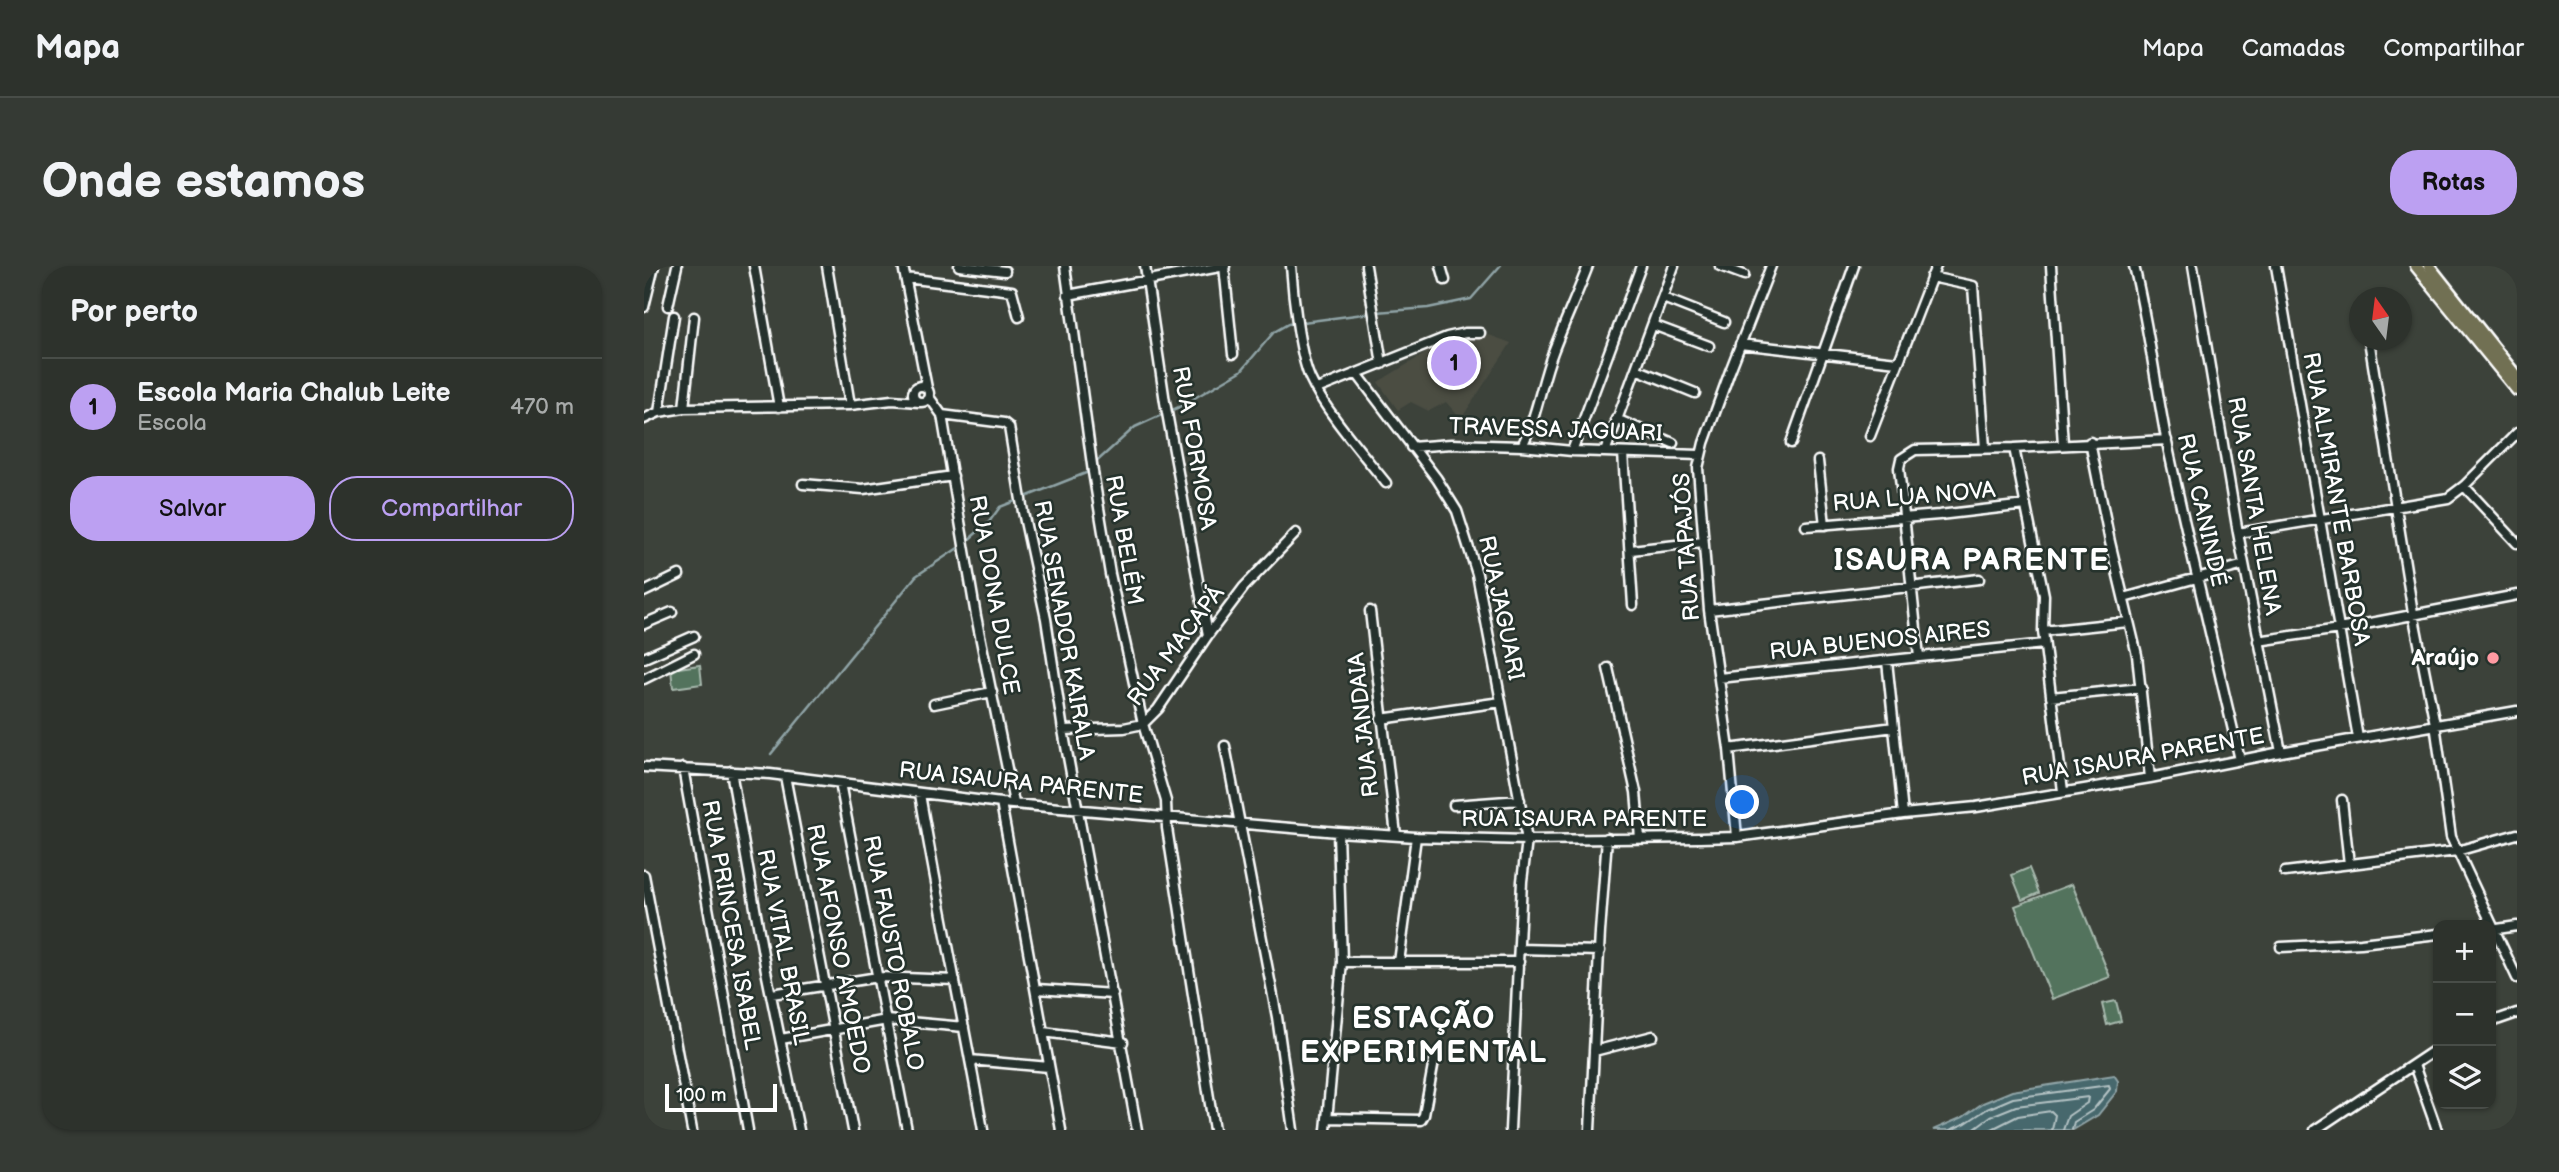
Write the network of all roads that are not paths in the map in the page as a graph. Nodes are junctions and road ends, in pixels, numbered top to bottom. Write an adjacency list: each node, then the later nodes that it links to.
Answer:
1 (654, 266): 35 (street)
2 (677, 266): 34 (street)
3 (754, 266): 61 (street)
4 (827, 266): 60 (street)
5 (903, 266): 29 (street)
6 (959, 266): 26 (street)
7 (1065, 266): 32 (street, RUA BELÉM)
8 (1145, 266): 30 (street, RUA FORMOSA)
9 (1224, 266): 30 (street); 45 (street)
10 (1292, 266): 54 (street)
11 (1366, 266): 49 (street)
12 (1441, 266): 31 (street)
13 (1588, 266): 74 (street)
14 (1641, 266): 78 (street)
15 (1674, 266): 33 (street)
16 (1720, 266): 27 (street)
17 (1771, 266): 42 (street, RUA TAPAJÓS)
18 (1854, 266): 46 (street)
19 (1936, 266): 28 (street)
20 (2051, 266): 73 (street)
21 (2134, 266): 69 (street, RUA CANINDÉ)
22 (2193, 266): 94 (street, RUA SANTA HELENA)
23 (2276, 266): 90 (street, RUA ALMIRANTE BARBOSA)
24 (2416, 266): 55 (main road)
25 (2430, 266): 52 (main road)
26 (1005, 271)
27 (1744, 275)
28 (1931, 277): 47 (street); 76 (street)
29 (906, 278): 38 (street); 48 (street)
30 (1147, 279): 32 (street); 116 (street, RUA FORMOSA)
31 (1445, 280)
32 (1068, 295): 133 (street, RUA BELÉM)
33 (1663, 298): 39 (street); 40 (street)
34 (668, 306)
35 (644, 307)
36 (674, 316): 63 (street)
37 (694, 317): 62 (street)
38 (1019, 317)
39 (1724, 322)
40 (1653, 326): 43 (street); 50 (street)
41 (1480, 333): 49 (street)
42 (1740, 344): 46 (street); 81 (street, RUA TAPAJÓS)
43 (1709, 346)
44 (2372, 350): 88 (street)
45 (1233, 354)
46 (1824, 354): 47 (street); 72 (street)
47 (1897, 362): 68 (street)
48 (922, 364): 53 (street); 56 (street)
49 (1382, 364): 51 (street)
50 (1636, 369): 57 (street); 66 (street)
51 (1358, 375): 54 (street); 75 (street, RUA JAGUARI)
52 (2517, 377)
53 (914, 389): 56 (street); 58 (street); 59 (street)
54 (1317, 389): 84 (street)
55 (2517, 390)
56 (928, 392): 59 (street); 64 (street, RUA DONA DULCE)
57 (1695, 393)
58 (892, 400): 59 (street); 60 (street)
59 (919, 402)
60 (850, 405): 61 (street)
61 (779, 407): 62 (street)
62 (684, 408): 63 (street)
63 (659, 412): 65 (street)
64 (942, 415): 83 (street, RUA DONA DULCE); 136 (street, RUA SENADOR KAIRALA)
65 (644, 419)
66 (1616, 419): 71 (street); 79 (street)
67 (2517, 433): 86 (street)
68 (1870, 436)
69 (2167, 440): 70 (street); 100 (street, RUA CANINDÉ)
70 (2090, 442): 73 (street); 105 (street)
71 (1673, 443)
72 (1791, 443)
73 (2063, 444): 77 (street)
74 (1522, 446): 75 (street, TRAVESSA JAGUARI); 78 (street, TRAVESSA JAGUARI)
75 (1411, 447): 129 (street, RUA JAGUARI)
76 (1985, 448): 77 (street); 89 (street)
77 (2014, 448): 87 (street)
78 (1572, 452): 79 (street, TRAVESSA JAGUARI)
79 (1605, 452): 80 (street, TRAVESSA JAGUARI)
80 (1623, 453): 81 (street, TRAVESSA JAGUARI); 97 (street)
81 (1700, 455): 95 (street, RUA TAPAJÓS)
82 (1818, 461): 91 (street)
83 (953, 476): 85 (street); 127 (street, RUA DONA DULCE)
84 (1386, 483)
85 (803, 484)
86 (2464, 486): 88 (street); 96 (street)
87 (2026, 505): 89 (street, RUA LUA NOVA); 114 (street)
88 (2396, 508): 90 (street); 110 (street)
89 (1905, 518): 91 (street, RUA LUA NOVA); 102 (street)
90 (2318, 519): 94 (street); 113 (street, RUA ALMIRANTE BARBOSA)
91 (1825, 524): 92 (street, RUA LUA NOVA)
92 (1806, 526)
93 (1296, 533): 116 (street, RUA MACAPÁ)
94 (2238, 533): 98 (street, RUA SANTA HELENA)
95 (1703, 542): 97 (street); 107 (street, RUA TAPAJÓS)
96 (2517, 543)
97 (1631, 550): 106 (street)
98 (2244, 565): 100 (street); 117 (street, RUA SANTA HELENA)
99 (679, 576): 103 (street)
100 (2197, 577): 105 (street); 141 (street, RUA CANINDÉ)
101 (1979, 579): 102 (street)
102 (1912, 587): 107 (street); 120 (street)
103 (644, 592)
104 (2517, 595): 110 (street)
105 (2124, 598): 111 (street)
106 (1633, 605)
107 (1709, 610): 124 (street, RUA TAPAJÓS)
108 (1370, 611): 132 (street, RUA JANDAIA)
109 (672, 612): 112 (street)
110 (2413, 613): 113 (street); 134 (street)
111 (2128, 622): 114 (street); 126 (street)
112 (644, 624)
113 (2339, 629): 117 (street); 137 (street, RUA ALMIRANTE BARBOSA)
114 (2043, 631): 118 (street)
115 (694, 635): 121 (street)
116 (1208, 635): 133 (street, RUA MACAPÁ)
117 (2258, 641): 140 (street, RUA SANTA HELENA)
118 (2044, 644): 120 (street, RUA BUENOS AIRES); 128 (street)
119 (694, 654): 125 (street)
120 (1919, 657): 122 (street, RUA BUENOS AIRES)
121 (644, 658)
122 (1887, 661): 124 (street, RUA BUENOS AIRES); 135 (street)
123 (1608, 668): 165 (street)
124 (1719, 678): 139 (street, RUA TAPAJÓS)
125 (644, 679)
126 (2142, 688): 128 (street); 146 (street)
127 (992, 692): 130 (street); 153 (street, RUA DONA DULCE)
128 (2051, 697): 148 (street)
129 (1502, 702): 132 (street); 150 (street, RUA JAGUARI)
130 (934, 704)
131 (2517, 710): 134 (street, RUA ISAURA PARENTE)
132 (1381, 719): 161 (street, RUA JANDAIA)
133 (1143, 724): 136 (street, RUA MACAPÁ); 157 (street, RUA BELÉM)
134 (2435, 724): 137 (street, RUA ISAURA PARENTE); 167 (street)
135 (1894, 727): 139 (street); 156 (street)
136 (1063, 730): 155 (street, RUA SENADOR KAIRALA)
137 (2358, 738): 140 (street, RUA ISAURA PARENTE)
138 (1225, 746): 158 (street)
139 (1729, 749): 163 (street, RUA TAPAJÓS)
140 (2281, 752): 141 (street, RUA ISAURA PARENTE)
141 (2240, 760): 146 (street, RUA ISAURA PARENTE)
142 (644, 767): 143 (street, RUA ISAURA PARENTE)
143 (683, 768): 144 (street, RUA ISAURA PARENTE); 206 (street, RUA PRINCESA ISABEL)
144 (730, 771): 145 (street, RUA ISAURA PARENTE); 187 (street, RUA VITAL BRASIL)
145 (785, 776): 147 (street, RUA ISAURA PARENTE); 185 (street, RUA AFONSO AMOEDO)
146 (2150, 778): 148 (street, RUA ISAURA PARENTE)
147 (840, 783): 149 (street, RUA ISAURA PARENTE); 182 (street, RUA FAUSTO ROBALO)
148 (2063, 791): 156 (street, RUA ISAURA PARENTE)
149 (920, 793): 152 (street, RUA ISAURA PARENTE); 184 (street)
150 (1520, 800): 154 (street); 166 (street, RUA JAGUARI)
151 (2342, 800): 168 (street)
152 (1001, 803): 153 (street, RUA ISAURA PARENTE); 186 (street)
153 (1014, 803): 155 (street, RUA ISAURA PARENTE)
154 (1454, 805)
155 (1077, 808): 157 (street, RUA ISAURA PARENTE); 188 (street, RUA SENADOR KAIRALA)
156 (1903, 814): 163 (street, RUA ISAURA PARENTE)
157 (1166, 817): 158 (street, RUA ISAURA PARENTE); 213 (street, RUA BELÉM)
158 (1241, 825): 159 (street, RUA ISAURA PARENTE); 214 (street)
159 (1338, 832): 161 (street, RUA ISAURA PARENTE); 179 (street)
160 (2517, 834): 167 (street)
161 (1396, 835): 162 (street, RUA ISAURA PARENTE)
162 (1416, 837): 166 (street, RUA ISAURA PARENTE); 180 (street)
163 (1737, 837): 165 (street, RUA ISAURA PARENTE)
164 (1607, 838): 165 (street, RUA ISAURA PARENTE); 166 (street, RUA ISAURA PARENTE); 178 (street)
165 (1640, 838)
166 (1527, 840): 177 (street, RUA JAGUARI)
167 (2457, 851): 168 (street); 171 (street)
168 (2349, 864): 169 (street)
169 (2285, 872)
170 (644, 874): 205 (street)
171 (2488, 920)
172 (2517, 926): 173 (street)
173 (2496, 929)
174 (2433, 935): 176 (street)
175 (2496, 937): 183 (street)
176 (2281, 947)
177 (1519, 949): 178 (street); 181 (street, RUA JAGUARI)
178 (1600, 951): 198 (street)
179 (1342, 962): 180 (street); 204 (street)
180 (1399, 962): 181 (street)
181 (1519, 962): 216 (street, RUA JAGUARI)
182 (877, 977): 184 (street); 185 (street); 190 (street, RUA FAUSTO ROBALO)
183 (2517, 978)
184 (955, 980): 192 (street)
185 (824, 984): 187 (street); 193 (street, RUA AFONSO AMOEDO)
186 (1037, 989): 188 (street); 194 (street)
187 (772, 994): 196 (street, RUA VITAL BRASIL)
188 (1113, 994): 197 (street, RUA SENADOR KAIRALA)
189 (2517, 1013): 191 (street)
190 (887, 1020): 192 (street); 193 (street); 209 (street, RUA FAUSTO ROBALO)
191 (2496, 1020)
192 (964, 1027): 200 (street)
193 (832, 1029): 196 (street); 208 (street, RUA AFONSO AMOEDO)
194 (1043, 1032): 197 (street); 203 (street)
195 (1653, 1036): 198 (street)
196 (781, 1039): 207 (street, RUA VITAL BRASIL)
197 (1122, 1042): 212 (street, RUA SENADOR KAIRALA)
198 (1594, 1051): 217 (street)
199 (2433, 1052): 202 (street)
200 (970, 1060): 203 (street); 210 (street)
201 (1434, 1061): 204 (street)
202 (2414, 1065): 218 (street); 219 (street)
203 (1049, 1067): 211 (street)
204 (1326, 1118): 215 (street)
205 (692, 1130)
206 (748, 1130)
207 (799, 1130)
208 (853, 1130)
209 (907, 1130)
210 (983, 1130)
211 (1061, 1130)
212 (1137, 1130)
213 (1214, 1130)
214 (1293, 1130)
215 (1326, 1130)
216 (1510, 1130)
217 (1590, 1130)
218 (2315, 1130)
219 (2437, 1130)

